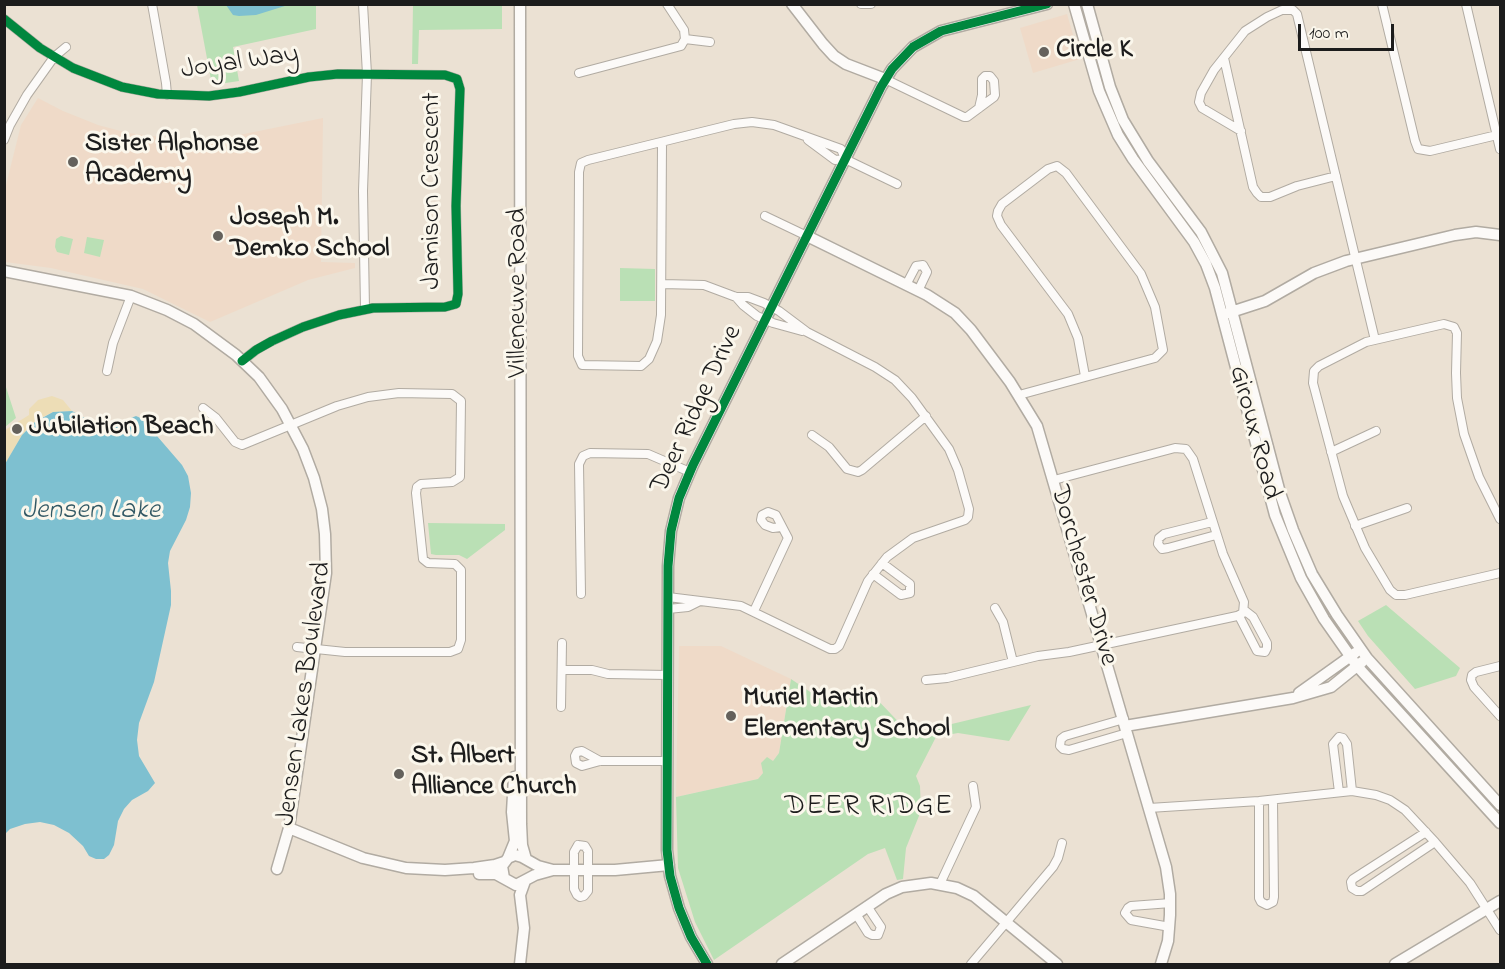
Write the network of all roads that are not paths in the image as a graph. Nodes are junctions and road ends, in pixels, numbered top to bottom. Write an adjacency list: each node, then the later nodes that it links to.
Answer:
1 (152, 4): 22 (street)
2 (363, 4): 20 (street)
3 (520, 4): 71 (street, Villeneuve Road)
4 (667, 4): 14 (street)
5 (792, 4): 21 (street)
6 (861, 4): 7 (street)
7 (871, 4)
8 (1047, 4): 21 (street, Deer Ridge Drive)
9 (1074, 4): 46 (street, Giroux Road)
10 (1087, 4): 45 (street, Giroux Road)
11 (1382, 4): 26 (street)
12 (1466, 4): 26 (street)
13 (4, 19): 17 (street, Joyal Way)
14 (686, 39): 15 (street); 19 (street)
15 (710, 42)
16 (66, 47): 17 (street)
17 (54, 57): 22 (street, Joyal Way); 24 (street)
18 (1224, 58): 25 (street); 25 (street); 31 (street)
19 (579, 73)
20 (367, 74): 22 (street, Joyal Way); 44 (street); 44 (street, Jamison Crescent)
21 (885, 79): 23 (street); 30 (street, Deer Ridge Drive)
22 (166, 95)
23 (979, 108)
24 (6, 130): 27 (street)
25 (1241, 131): 31 (street)
26 (1497, 135): 29 (street)
27 (4, 140)
28 (662, 142): 30 (street); 38 (street); 38 (street)
29 (1500, 149)
30 (845, 159): 32 (street); 35 (street, Deer Ridge Drive)
31 (1336, 176): 36 (street)
32 (897, 184)
33 (765, 216): 35 (street)
34 (1500, 233): 36 (street)
35 (807, 236): 39 (street, Dorchester Drive); 43 (street, Deer Ridge Drive)
36 (1355, 258): 45 (street); 49 (street)
37 (6, 272): 41 (street, Jensen Lakes Boulevard)
38 (662, 284): 42 (street)
39 (906, 285): 40 (street, Dorchester Drive); 40 (street)
40 (918, 291): 53 (street, Dorchester Drive)
41 (131, 296): 50 (street, Jensen Lakes Boulevard); 51 (street)
42 (736, 297): 43 (street); 47 (street)
43 (771, 307): 47 (street, Deer Ridge Drive); 48 (street)
44 (365, 309): 50 (street)
45 (1233, 311): 46 (street); 83 (street, Giroux Road)
46 (1222, 314): 84 (street, Giroux Road)
47 (765, 320): 48 (street); 60 (street, Deer Ridge Drive)
48 (807, 332): 55 (street)
49 (1375, 340): 59 (street); 63 (street)
50 (242, 361): 56 (street, Jensen Lakes Boulevard)
51 (107, 371)
52 (1085, 376): 52 (street); 53 (street)
53 (1019, 395): 61 (street, Dorchester Drive)
54 (203, 408): 56 (street)
55 (926, 416): 58 (street); 68 (street)
56 (291, 425): 82 (street, Jensen Lakes Boulevard); 82 (street)
57 (1376, 431): 59 (street)
58 (812, 435)
59 (1331, 452): 66 (street)
60 (690, 472): 72 (street); 73 (street, Deer Ridge Drive)
61 (1054, 480): 64 (street); 80 (street, Dorchester Drive)
62 (1407, 508): 66 (street)
63 (1500, 519)
64 (1212, 522): 67 (street); 67 (street)
65 (781, 526): 77 (street)
66 (1355, 526): 69 (street)
67 (1216, 536): 78 (street)
68 (882, 563): 70 (street); 70 (street)
69 (1500, 573)
70 (873, 574): 77 (street)
71 (520, 582): 110 (street, Villeneuve Road); 111 (street, Villeneuve Road)
72 (580, 594)
73 (668, 597): 74 (street); 76 (street, Deer Ridge Drive)
74 (698, 603): 76 (street); 77 (street)
75 (995, 608): 86 (street)
76 (668, 609): 90 (street, Deer Ridge Drive)
77 (754, 611)
78 (1241, 613): 78 (street); 80 (street)
79 (562, 643): 89 (street)
80 (1102, 645): 86 (street); 95 (street, Dorchester Drive)
81 (297, 647): 82 (street)
82 (316, 649): 106 (street, Jensen Lakes Boulevard)
83 (1360, 649): 84 (street); 85 (street, Giroux Road)
84 (1350, 656): 87 (street, Giroux Road); 92 (street)
85 (1367, 658): 87 (street); 103 (street, Giroux Road)
86 (1013, 662): 91 (street)
87 (1357, 666): 92 (street); 105 (street, Giroux Road)
88 (1500, 666): 94 (street)
89 (562, 670): 90 (street); 93 (street)
90 (668, 675): 97 (street, Deer Ridge Drive)
91 (926, 680)
92 (1293, 698): 95 (street)
93 (561, 707)
94 (1500, 716)
95 (1125, 726): 95 (street); 104 (street, Dorchester Drive)
96 (600, 761): 97 (street)
97 (667, 761): 112 (street, Deer Ridge Drive)
98 (973, 786): 120 (street)
99 (1352, 791): 100 (street); 100 (street); 107 (street)
100 (1339, 792): 101 (street)
101 (1273, 800): 102 (street); 102 (street)
102 (1259, 801): 104 (street)
103 (1500, 805)
104 (1149, 808): 122 (street, Dorchester Drive)
105 (1500, 823)
106 (289, 828): 113 (street, Jensen Lakes Boulevard); 114 (street)
107 (1425, 832): 108 (street); 108 (street)
108 (1435, 842): 124 (street)
109 (1062, 843): 126 (street)
110 (506, 860): 111 (street); 114 (street); 118 (street)
111 (527, 860): 115 (street); 119 (street)
112 (669, 865): 117 (street); 130 (street, Deer Ridge Drive)
113 (277, 869)
114 (445, 870): 118 (street)
115 (553, 870): 116 (street); 119 (street)
116 (574, 870): 117 (street); 117 (street); 117 (street)
117 (588, 870)
118 (506, 880): 119 (street); 129 (street)
119 (526, 880): 129 (street)
120 (940, 884): 123 (street); 126 (street)
121 (1500, 901): 124 (street)
122 (1171, 903): 127 (street, Dorchester Drive); 127 (street)
123 (867, 906): 125 (street); 125 (street)
124 (1487, 907): 128 (street); 135 (street)
125 (856, 914): 131 (street)
126 (1007, 923): 132 (street); 133 (street)
127 (1170, 927): 134 (street, Dorchester Drive)
128 (1500, 930)
129 (519, 964)
130 (706, 964)
131 (782, 964)
132 (971, 964)
133 (1057, 964)
134 (1161, 964)
135 (1395, 964)

